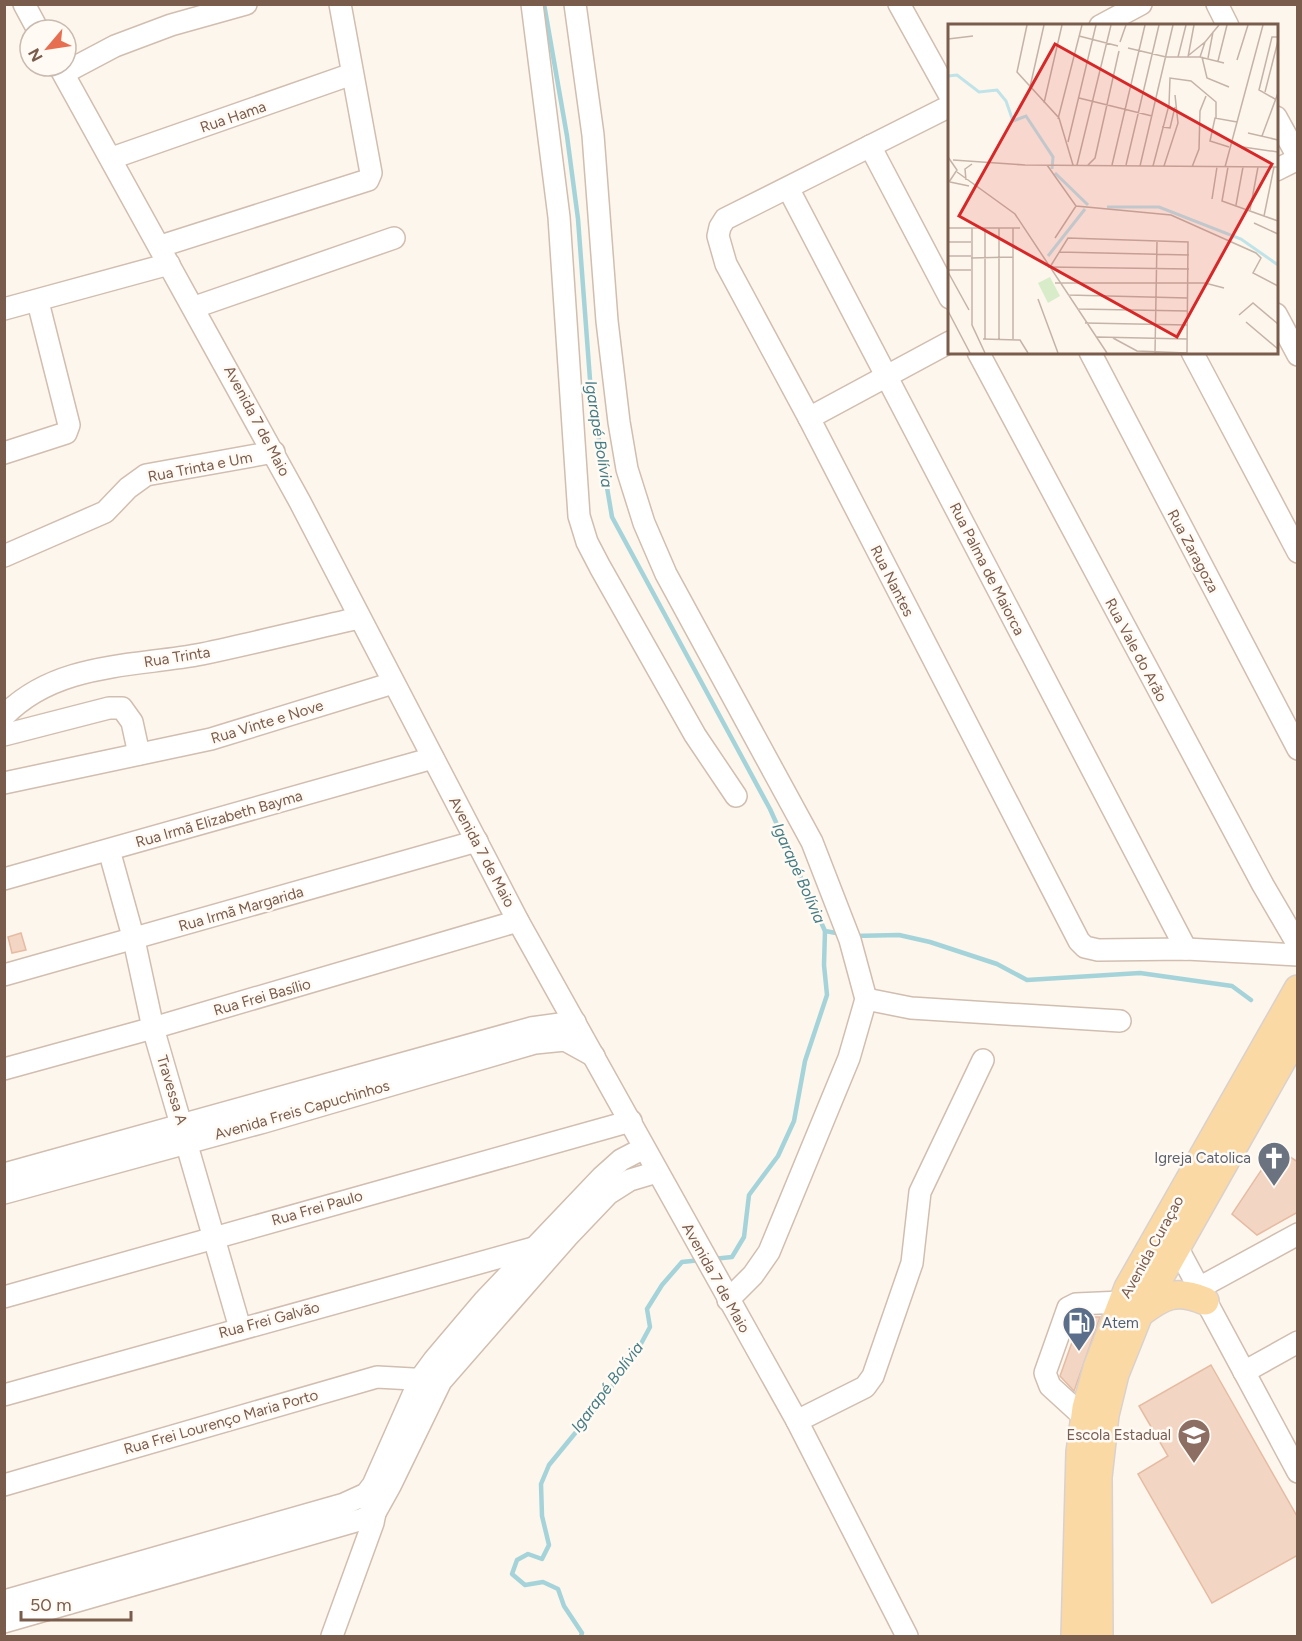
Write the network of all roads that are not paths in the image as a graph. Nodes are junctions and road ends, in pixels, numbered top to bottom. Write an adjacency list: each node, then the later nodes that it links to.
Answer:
1 (24, 4): 9 (street)
2 (246, 4): 13 (street)
3 (340, 4): 14 (street)
4 (532, 4): 50 (street)
5 (575, 4): 61 (street)
6 (899, 4): 16 (street)
7 (1141, 4): 10 (street)
8 (1217, 4): 12 (street)
9 (32, 18)
10 (1123, 20): 11 (street)
11 (1108, 24)
12 (1227, 24)
13 (78, 63)
14 (352, 74): 20 (street, Rua Hama); 25 (street)
15 (67, 78): 20 (street, Avenida 7 de Maio)
16 (948, 92)
17 (948, 107): 19 (street)
18 (1278, 121): 21 (street)
19 (870, 146): 23 (street); 26 (street)
20 (112, 158): 25 (street, Avenida 7 de Maio)
21 (1298, 158): 22 (street)
22 (1278, 169)
23 (788, 188): 36 (street, Rua Palma de Maiorca); 37 (street, Rua Nantes)
24 (394, 238): 28 (street)
25 (165, 255): 27 (street); 28 (street, Avenida 7 de Maio)
26 (948, 294)
27 (38, 302): 29 (street); 39 (street)
28 (195, 307): 38 (street, Avenida 7 de Maio)
29 (4, 309)
30 (1278, 318): 35 (street)
31 (948, 343): 36 (street)
32 (979, 354): 56 (street, Rua Vale do Arão)
33 (1091, 354): 46 (street, Rua Zaragoza)
34 (1193, 354): 40 (street)
35 (1298, 355)
36 (886, 376): 37 (street); 57 (street, Rua Palma de Maiorca)
37 (809, 418): 57 (street, Rua Nantes)
38 (274, 452): 41 (street, Rua Trinta e Um); 42 (street, Avenida 7 de Maio)
39 (4, 453)
40 (1298, 552)
41 (4, 556)
42 (359, 618): 43 (street, Avenida 7 de Maio); 44 (street, Rua Trinta)
43 (393, 683): 47 (street, Rua Vinte e Nove); 48 (street, Avenida 7 de Maio)
44 (4, 716)
45 (4, 735): 47 (street)
46 (1298, 749)
47 (139, 754): 49 (street, Rua Vinte e Nove)
48 (433, 758): 51 (street, Avenida 7 de Maio); 52 (street, Rua Irmã Elizabeth Bayma)
49 (4, 783)
50 (736, 796)
51 (477, 842): 54 (street, Avenida 7 de Maio); 55 (street, Rua Irmã Margarida)
52 (109, 850): 53 (street, Rua Irmã Elizabeth Bayma); 55 (street, Travessa A)
53 (4, 879)
54 (519, 921): 63 (street, Avenida 7 de Maio); 64 (street, Rua Frei Basílio)
55 (134, 940): 59 (street, Rua Irmã Margarida); 64 (street, Travessa A)
56 (1298, 945)
57 (1186, 950): 58 (street)
58 (1298, 955)
59 (4, 975)
60 (1298, 988): 69 (main road, Avenida Curaçao)
61 (866, 999): 62 (street); 80 (street)
62 (1120, 1021)
63 (575, 1022): 66 (street, Avenida 7 de Maio); 71 (street, Avenida Freis Capuchinhos)
64 (153, 1029): 68 (street, Rua Frei Basílio); 71 (street, Travessa A)
65 (1298, 1032): 69 (main road, Avenida Curaçao)
66 (595, 1058): 70 (street, Avenida 7 de Maio); 71 (street, Avenida Freis Capuchinhos)
67 (982, 1060): 90 (street)
68 (4, 1069)
69 (1244, 1106): 79 (main road, Avenida Curaçao); 83 (main road, Avenida Curaçao)
70 (631, 1121): 72 (street, Avenida 7 de Maio); 77 (street, Rua Frei Paulo)
71 (185, 1134): 74 (street, Avenida Freis Capuchinhos); 75 (street, Avenida Freis Capuchinhos); 77 (street, Travessa A)
72 (644, 1148): 73 (street, Avenida 7 de Maio); 78 (street)
73 (657, 1172): 80 (street, Avenida 7 de Maio); 87 (street)
74 (4, 1174)
75 (4, 1193)
76 (1298, 1234): 81 (street)
77 (216, 1239): 82 (street, Rua Frei Paulo); 84 (street, Travessa A)
78 (533, 1248): 84 (street, Rua Frei Galvão); 87 (street)
79 (1178, 1249): 81 (street); 83 (main road, Avenida Curaçao)
80 (723, 1291): 90 (street, Avenida 7 de Maio)
81 (1201, 1295): 83 (main road); 86 (street)
82 (4, 1297)
83 (1131, 1308): 89 (main road, Avenida Curaçao); 89 (street); 100 (main road, Avenida Curaçao)
84 (240, 1328): 88 (street, Rua Frei Galvão)
85 (1298, 1342): 86 (street)
86 (1244, 1372): 91 (street)
87 (430, 1380): 93 (street, Rua Frei Lourenço Maria Porto); 94 (street)
88 (4, 1395)
89 (1085, 1418): 99 (main road, Avenida Curaçao)
90 (797, 1421): 98 (street, Avenida 7 de Maio)
91 (1292, 1449): 92 (street)
92 (1298, 1472)
93 (4, 1485)
94 (370, 1503): 95 (street); 96 (street); 97 (street)
95 (4, 1601)
96 (4, 1622)
97 (332, 1636)
98 (907, 1636)
99 (1075, 1636)
100 (1099, 1636)

